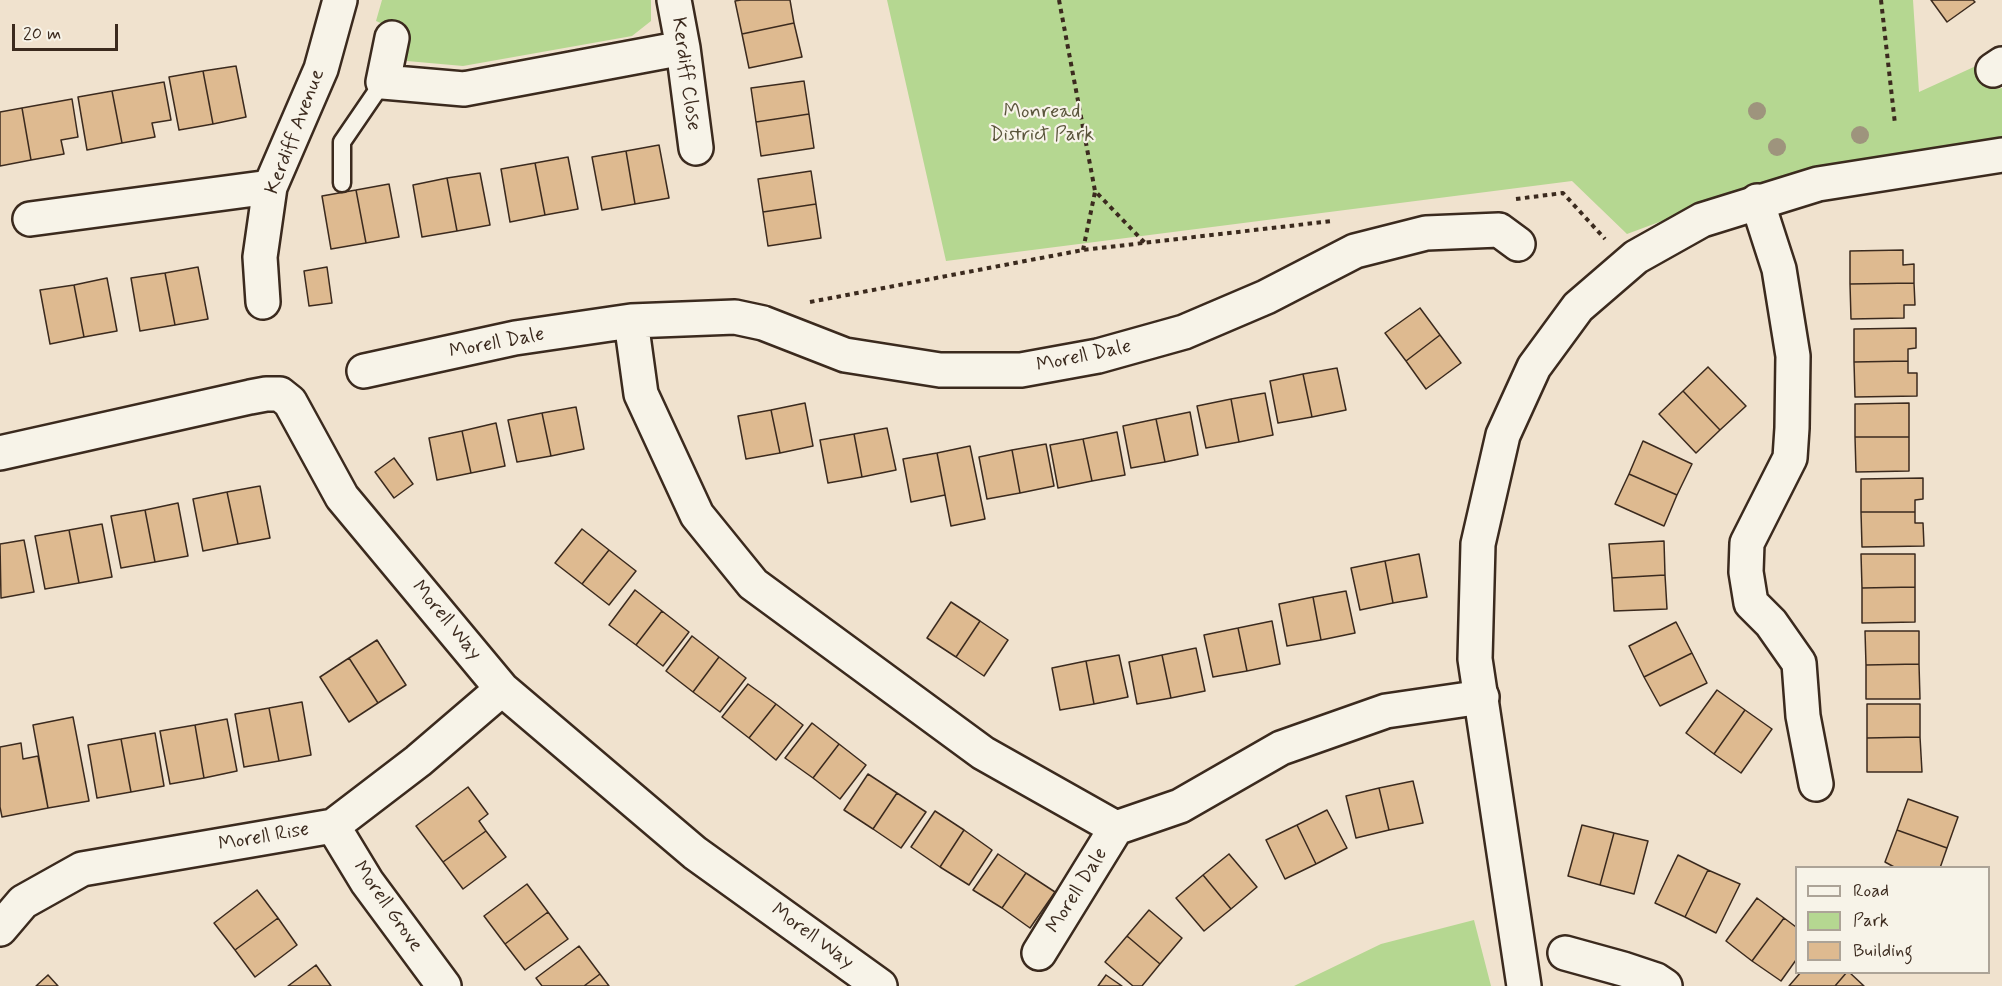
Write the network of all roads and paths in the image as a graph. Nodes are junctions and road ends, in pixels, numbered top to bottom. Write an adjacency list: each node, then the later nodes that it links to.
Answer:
1 (340, 0): 12 (street, Kerdiff Avenue)
2 (674, 0): 6 (street, Kerdiff Close)
3 (1059, 0): 13 (path)
4 (1881, 0): 8 (path)
5 (393, 38): 7 (street)
6 (683, 48): 7 (street); 9 (street, Kerdiff Close)
7 (382, 82): 11 (lane)
8 (1895, 124)
9 (696, 148)
10 (2002, 155): 15 (street)
11 (342, 183)
12 (270, 187): 16 (street); 22 (street, Kerdiff Avenue)
13 (1095, 191): 19 (path); 21 (path)
14 (1515, 199): 18 (path)
15 (1757, 201): 28 (street); 29 (street)
16 (30, 219)
17 (1336, 221): 19 (path)
18 (1609, 243)
19 (1146, 244): 21 (path)
20 (1518, 244): 24 (street, Morell Dale)
21 (1083, 250): 24 (path)
22 (263, 302)
23 (632, 321): 24 (street, Morell Dale); 25 (street, Morell Dale); 31 (street, Morell Dale)
24 (763, 323)
25 (364, 371)
26 (0, 453): 27 (street, Morell Way)
27 (502, 689): 30 (street, Morell Rise); 37 (street, Morell Way)
28 (1482, 697): 31 (street, Morell Dale); 38 (street)
29 (1816, 784)
30 (333, 826): 32 (street, Morell Rise); 36 (street, Morell Grove)
31 (1116, 828): 33 (street, Morell Dale)
32 (0, 929)
33 (1039, 953)
34 (1565, 953): 35 (street)
35 (1620, 977): 39 (street)
36 (444, 986)
37 (880, 986)
38 (1524, 986)
39 (1665, 986)

